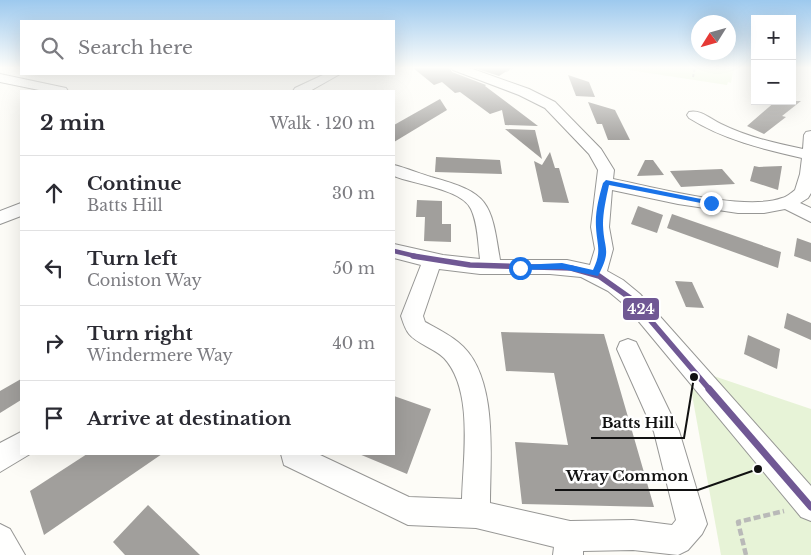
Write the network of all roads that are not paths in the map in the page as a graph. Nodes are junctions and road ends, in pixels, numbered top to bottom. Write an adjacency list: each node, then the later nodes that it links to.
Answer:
1 (526, 93): 6 (street)
2 (694, 115): 4 (street)
3 (811, 135): 4 (street)
4 (810, 155): 7 (street)
5 (395, 170): 13 (street)
6 (606, 183): 7 (street); 14 (street)
7 (789, 204): 9 (street)
8 (20, 209): 10 (street)
9 (811, 216)
10 (0, 218)
11 (395, 250): 12 (street)
12 (432, 261): 13 (street); 20 (street)
13 (491, 267): 14 (street)
14 (596, 274): 19 (street)
15 (628, 349): 22 (street)
16 (20, 447): 18 (street)
17 (293, 456): 20 (street)
18 (0, 459)
19 (802, 508)
20 (476, 514): 22 (street)
21 (0, 539): 23 (street)
22 (569, 545)
23 (10, 555)

